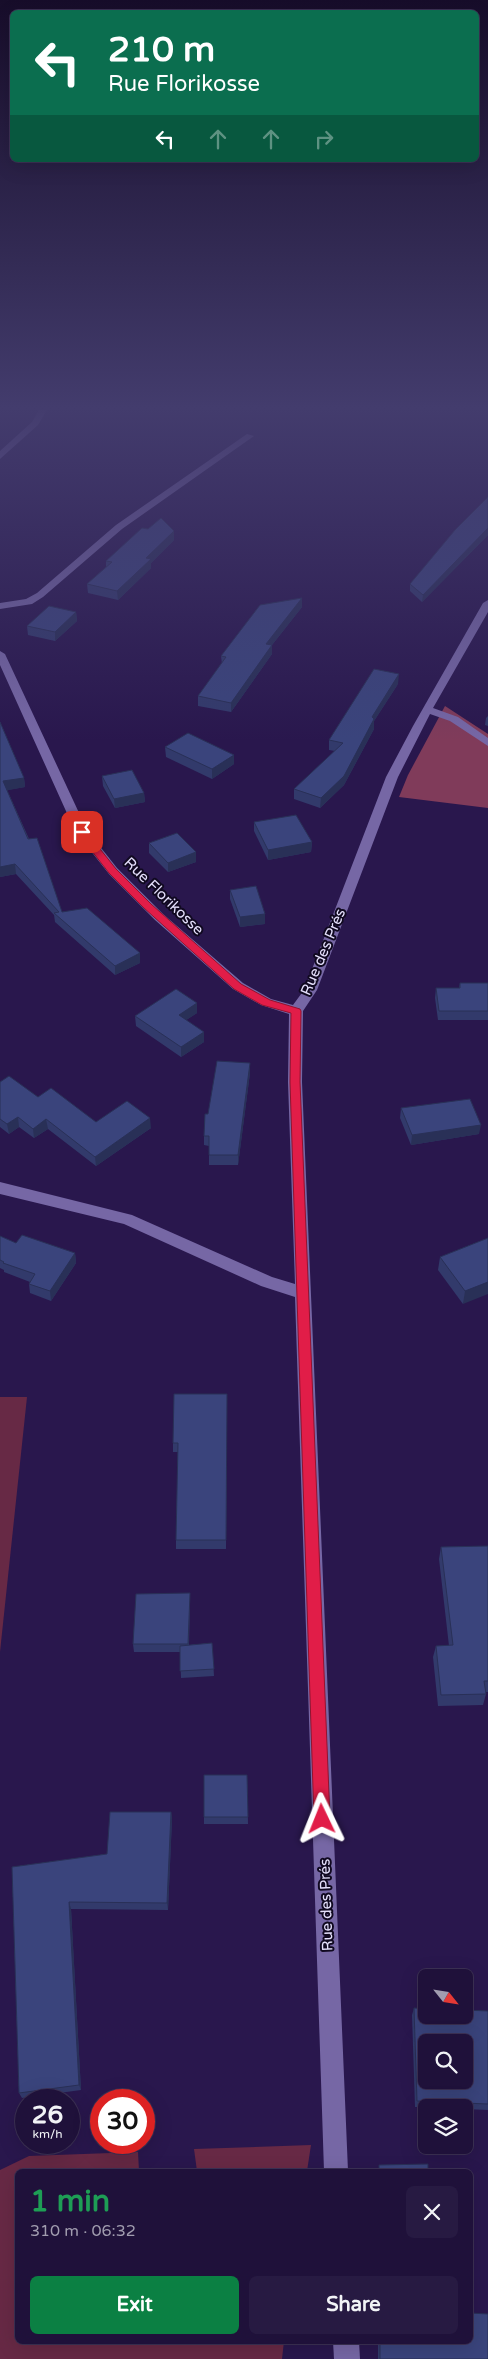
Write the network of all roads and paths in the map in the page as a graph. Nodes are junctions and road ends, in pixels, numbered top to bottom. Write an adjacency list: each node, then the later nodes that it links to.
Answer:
1 (129, 520): 3 (street)
2 (488, 603): 5 (street, Rue des Prés)
3 (0, 606)
4 (0, 654): 7 (street, Rue Florikosse)
5 (428, 710): 6 (street); 7 (street, Rue des Prés)
6 (488, 743)
7 (296, 1011): 9 (street, Rue des Prés)
8 (0, 1188): 9 (street)
9 (303, 1293): 10 (street, Rue des Prés)
10 (336, 2169)
11 (346, 2344): 12 (street)
12 (347, 2359)

